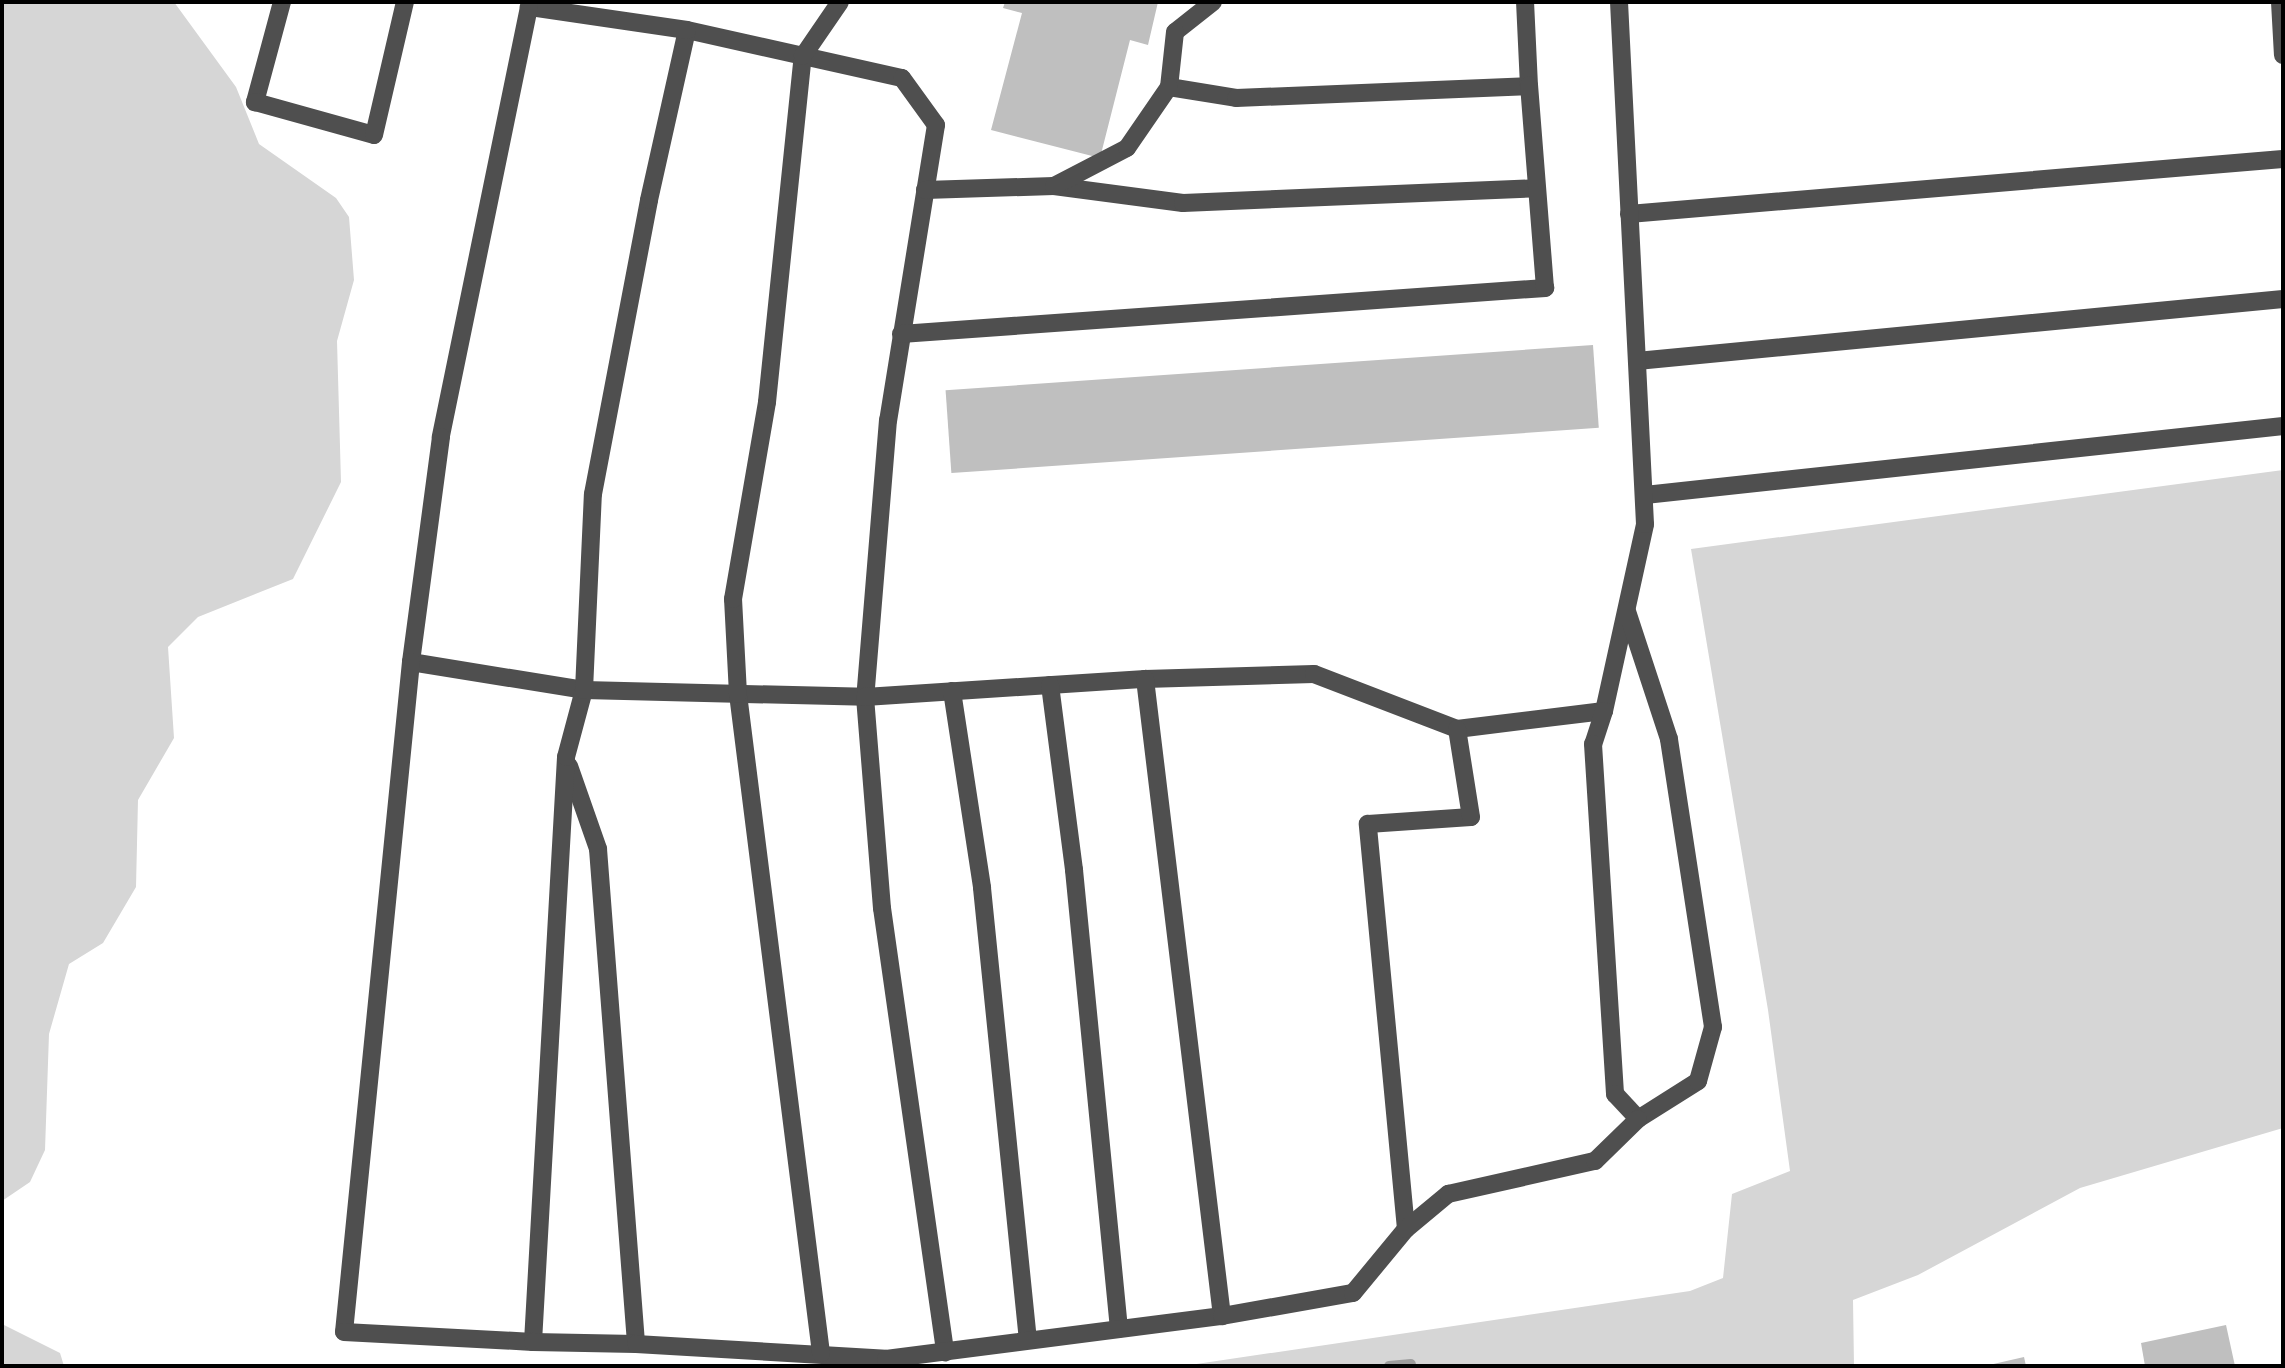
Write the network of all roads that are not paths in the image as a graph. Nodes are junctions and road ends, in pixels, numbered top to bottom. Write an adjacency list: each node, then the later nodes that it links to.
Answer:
1 (282, 2): 2 (lane)
2 (405, 2)
3 (840, 2): 10 (lane)
4 (1213, 2): 12 (lane)
5 (1525, 2): 11 (lane)
6 (1619, 2): 17 (lane)
7 (2280, 2): 9 (lane)
8 (687, 30): 10 (lane); 24 (lane); 27 (lane)
9 (2283, 55)
10 (803, 56): 16 (lane); 29 (lane)
11 (1529, 86): 12 (lane); 15 (lane)
12 (1169, 87): 14 (lane)
13 (2283, 159): 17 (lane)
14 (1054, 186): 15 (lane); 16 (lane)
15 (1537, 188): 19 (lane)
16 (925, 190): 19 (lane)
17 (1629, 214): 20 (lane)
18 (2283, 299): 20 (lane)
19 (901, 334): 30 (lane)
20 (1637, 360): 22 (lane)
21 (2283, 426): 22 (lane)
22 (1645, 495): 23 (lane)
23 (1627, 611): 31 (lane); 34 (lane)
24 (411, 662): 27 (lane); 39 (lane)
25 (1145, 679): 26 (lane); 32 (lane); 36 (lane)
26 (1050, 685): 28 (lane); 37 (lane)
27 (584, 690): 29 (lane); 33 (lane)
28 (952, 691): 30 (lane); 38 (lane)
29 (738, 694): 30 (lane); 41 (lane)
30 (865, 697): 42 (lane)
31 (1604, 711): 32 (lane); 34 (lane)
32 (1457, 729): 35 (lane)
33 (566, 757): 39 (lane); 40 (lane)
34 (1638, 1119): 35 (lane)
35 (1406, 1229): 36 (lane)
36 (1222, 1316): 37 (lane)
37 (1119, 1329): 38 (lane)
38 (1028, 1340): 42 (lane)
39 (533, 1342): 40 (lane)
40 (636, 1344): 41 (lane)
41 (821, 1353): 42 (lane)
42 (945, 1353)

